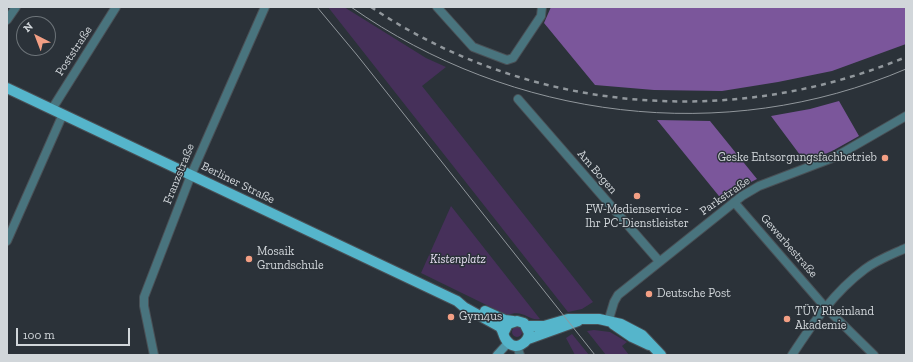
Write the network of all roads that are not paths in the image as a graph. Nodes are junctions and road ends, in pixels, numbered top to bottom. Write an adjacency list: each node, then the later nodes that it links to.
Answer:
1 (16, 7): 6 (street)
2 (116, 7): 9 (street, Poststraße)
3 (265, 7): 12 (street, Franzstraße)
4 (437, 7): 5 (street)
5 (542, 7)
6 (7, 20)
7 (7, 88): 9 (main road, Berliner Straße)
8 (518, 99): 16 (street, Am Bogen)
9 (52, 109): 10 (main road, Berliner Straße)
10 (63, 114): 12 (main road, Berliner Straße); 14 (street)
11 (906, 116): 13 (street, Parkstraße)
12 (191, 175): 17 (main road, Berliner Straße); 26 (street, Franzstraße)
13 (734, 202): 16 (street, Parkstraße); 18 (street, Gewerbestraße)
14 (7, 241)
15 (906, 248): 18 (street)
16 (659, 261): 21 (street, Parkstraße)
17 (457, 301): 20 (main road, Berliner Straße); 23 (main road, Berliner Straße)
18 (825, 307): 29 (street); 30 (street, Gewerbestraße)
19 (581, 320): 21 (main road); 22 (main road); 24 (main road)
20 (513, 321): 22 (main road); 23 (main road)
21 (610, 322): 28 (main road)
22 (527, 326): 24 (main road)
23 (504, 332): 25 (main road)
24 (528, 339): 25 (main road)
25 (515, 348): 27 (main road)
26 (154, 355)
27 (497, 355)
28 (661, 355)
29 (792, 355)
30 (874, 355)

